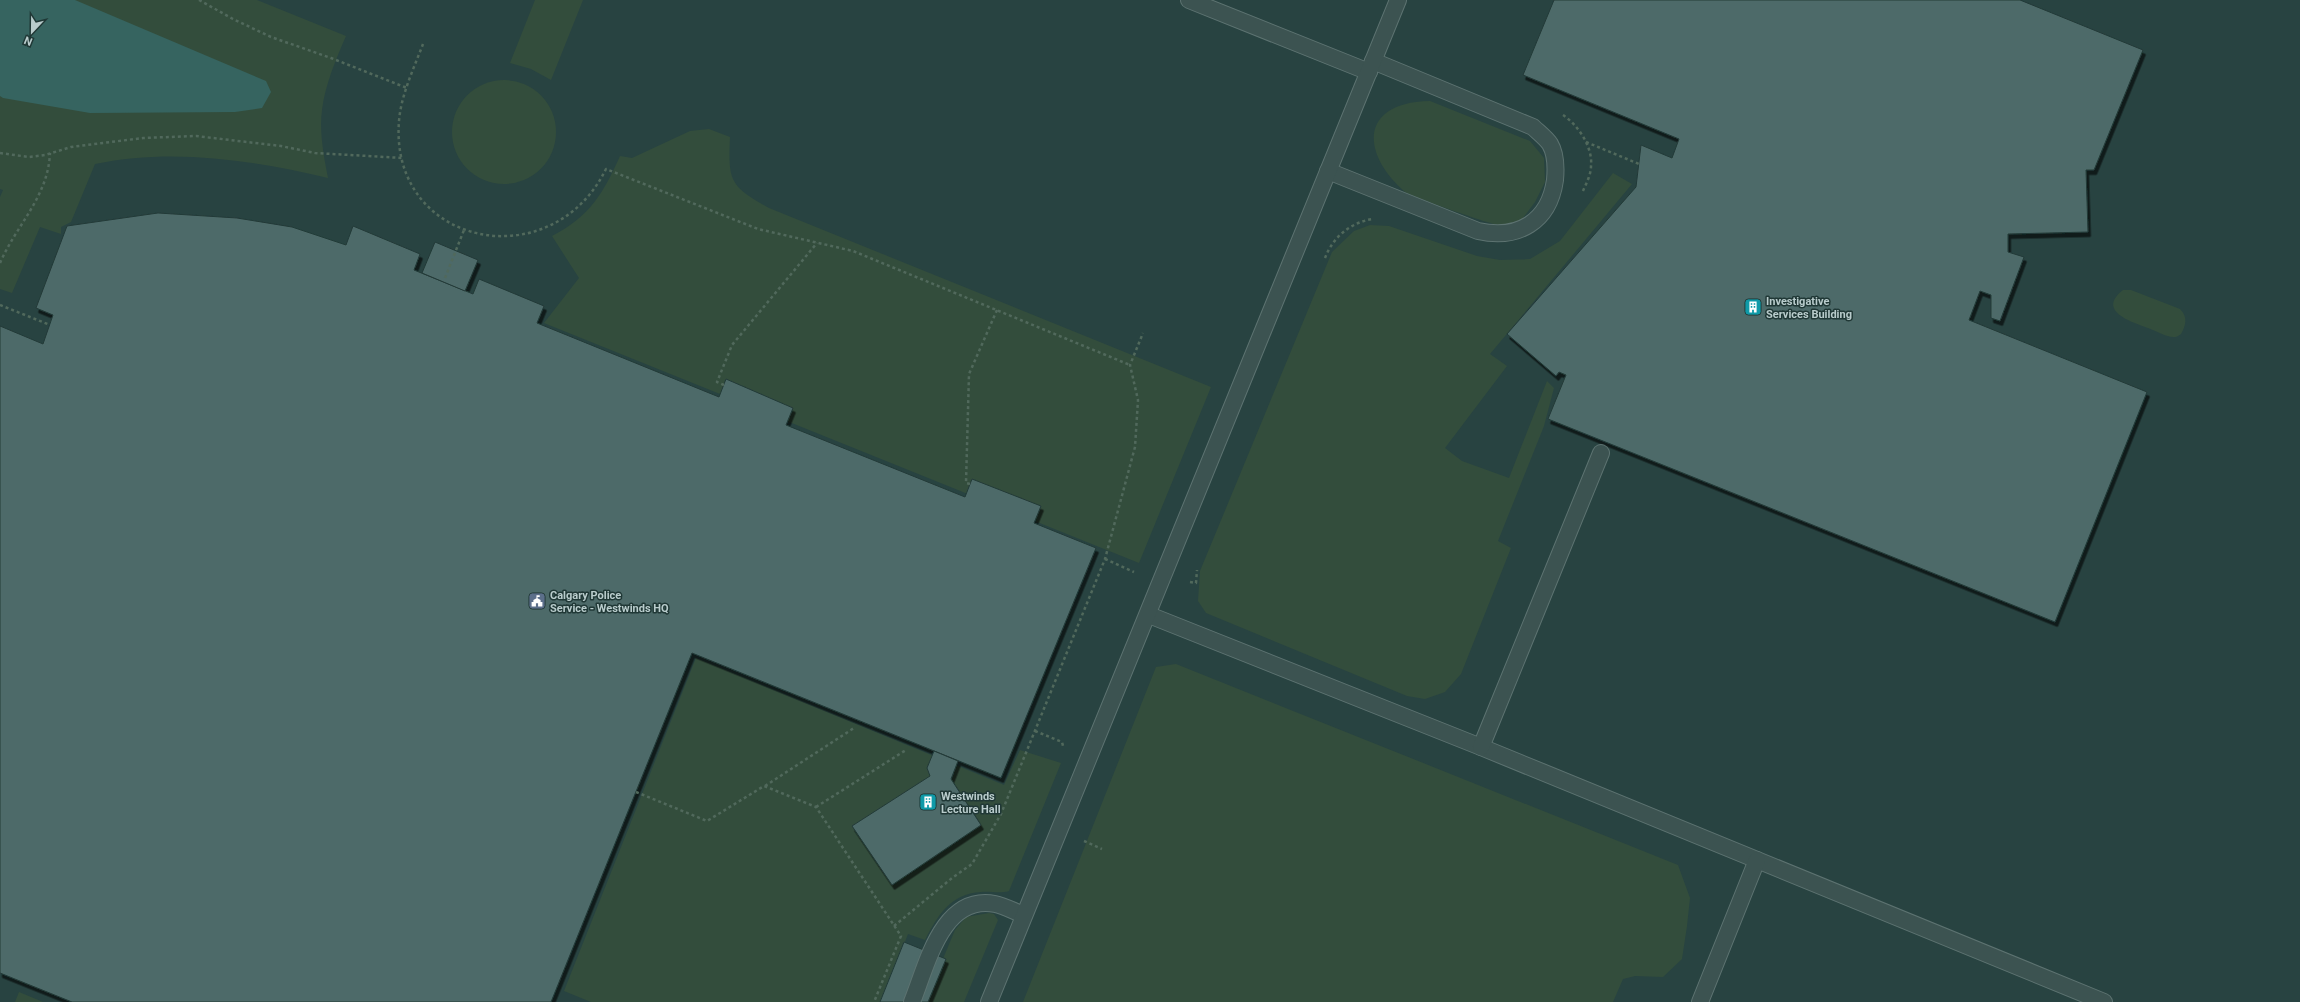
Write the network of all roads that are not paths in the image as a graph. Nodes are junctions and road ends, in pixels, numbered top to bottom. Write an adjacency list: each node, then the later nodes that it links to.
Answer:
1 (1189, 0): 3 (lane)
2 (1398, 0): 3 (lane)
3 (1371, 67): 4 (lane); 4 (lane)
4 (1328, 171): 6 (lane)
5 (1601, 453): 7 (lane)
6 (1149, 615): 7 (lane); 9 (lane)
7 (1481, 747): 8 (lane)
8 (1757, 860): 12 (lane); 13 (lane)
9 (1024, 915): 10 (lane); 11 (lane)
10 (912, 1002)
11 (989, 1002)
12 (1700, 1002)
13 (2104, 1002)

